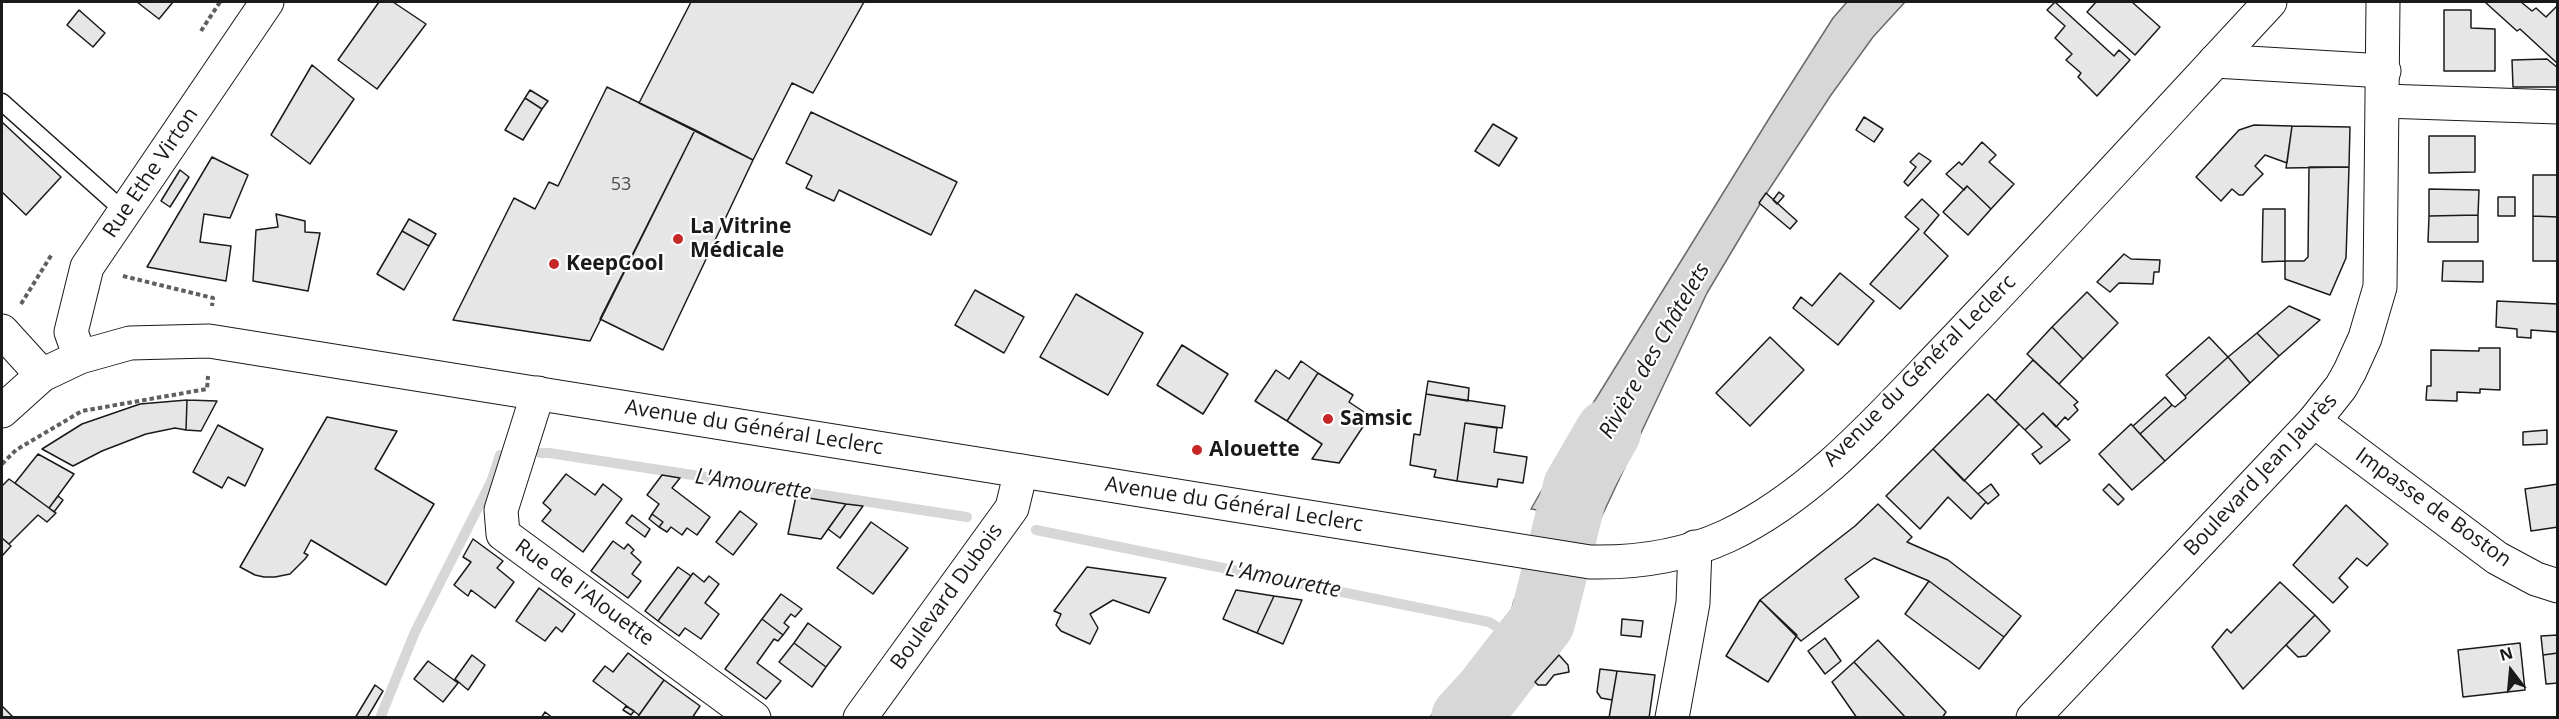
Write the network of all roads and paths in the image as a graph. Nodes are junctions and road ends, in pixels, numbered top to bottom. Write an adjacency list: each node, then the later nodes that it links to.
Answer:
1 (267, 2): 8 (main road, Rue Ethe Virton)
2 (2270, 2): 4 (main road, Avenue du Général Leclerc)
3 (2383, 2): 5 (main road, Boulevard Jean Jaurès)
4 (2215, 61): 5 (main road); 20 (main road, Avenue du Général Leclerc)
5 (2384, 86): 7 (main road); 17 (main road, Boulevard Jean Jaurès)
6 (2, 102): 8 (lane)
7 (2558, 108)
8 (125, 212): 13 (main road, Rue Ethe Virton)
9 (55, 249): 11 (path)
10 (118, 275): 12 (path)
11 (2, 331): 14 (main road)
12 (209, 340): 13 (main road, Avenue du Général Leclerc); 15 (main road, Avenue du Général Leclerc); 18 (path)
13 (80, 357): 14 (main road, Avenue du Général Leclerc)
14 (42, 375): 16 (main road, Avenue du Général Leclerc)
15 (538, 393): 19 (main road, Avenue du Général Leclerc); 22 (main road, Rue de l'Alouette)
16 (2, 411)
17 (2314, 421): 21 (main road, Impasse de Boston); 25 (main road, Boulevard Jean Jaurès)
18 (2, 464)
19 (1021, 471): 20 (main road, Avenue du Général Leclerc); 23 (main road, Boulevard Dubois)
20 (1695, 547): 24 (main road)
21 (2558, 586)
22 (754, 717)
23 (860, 717)
24 (1672, 717)
25 (2033, 717)

